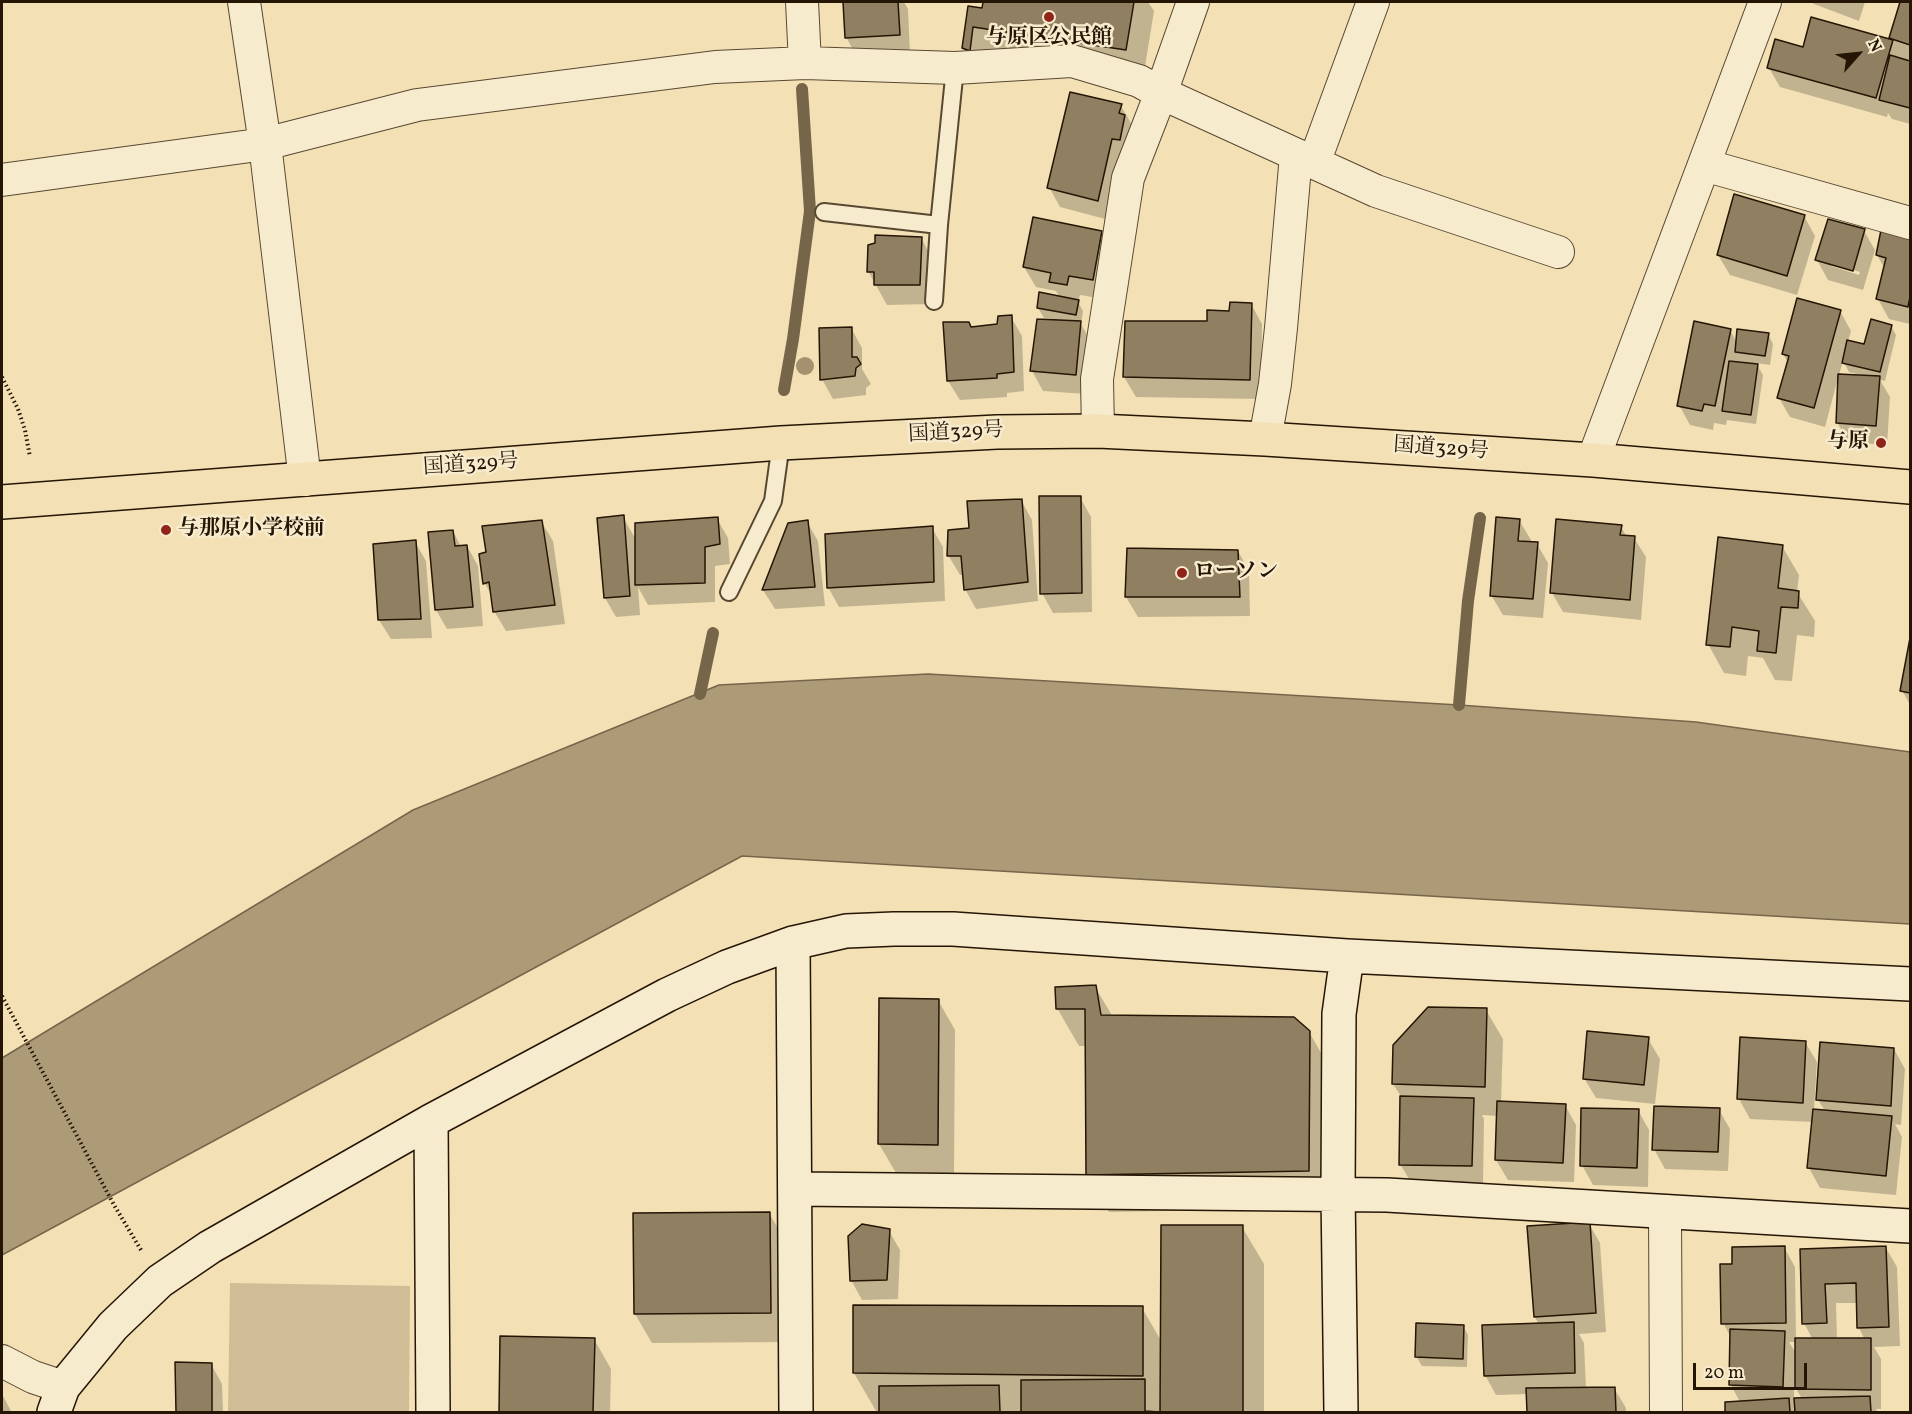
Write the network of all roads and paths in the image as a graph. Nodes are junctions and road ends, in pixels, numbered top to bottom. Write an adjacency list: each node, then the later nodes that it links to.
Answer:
1 (244, 2): 9 (street)
2 (802, 2): 6 (street)
3 (1193, 2): 8 (street)
4 (1373, 2): 10 (street)
5 (1765, 2): 11 (street)
6 (805, 63): 7 (street); 9 (street)
7 (955, 68): 8 (street); 15 (lane)
8 (1161, 93): 10 (street); 19 (street)
9 (265, 144): 12 (street); 24 (street)
10 (1305, 159): 16 (street); 20 (street)
11 (1704, 165): 14 (street); 23 (street)
12 (2, 180)
13 (824, 212): 15 (lane)
14 (1911, 223)
15 (939, 225): 17 (lane)
16 (1558, 252)
17 (934, 301)
18 (2, 377): 22 (path)
19 (1098, 430): 20 (highway, 国道329号); 21 (highway, 国道329号)
20 (1265, 438): 23 (highway, 国道329号)
21 (781, 443): 24 (highway, 国道329号); 27 (lane)
22 (30, 457)
23 (1593, 460): 25 (highway, 国道329号)
24 (305, 480): 26 (highway, 国道329号)
25 (1911, 487)
26 (2, 502)
27 (729, 592)
28 (793, 943): 29 (street); 32 (street); 33 (street)
29 (1347, 956): 30 (street); 34 (street)
30 (1911, 984)
31 (2, 996): 37 (path)
32 (431, 1121): 39 (street); 40 (street)
33 (796, 1189): 34 (street); 41 (street)
34 (1338, 1194): 35 (street); 42 (street)
35 (1665, 1211): 36 (street); 43 (street)
36 (1911, 1226)
37 (141, 1250)
38 (2, 1361): 39 (street)
39 (59, 1400)
40 (433, 1413)
41 (796, 1413)
42 (1341, 1413)
43 (1666, 1413)

